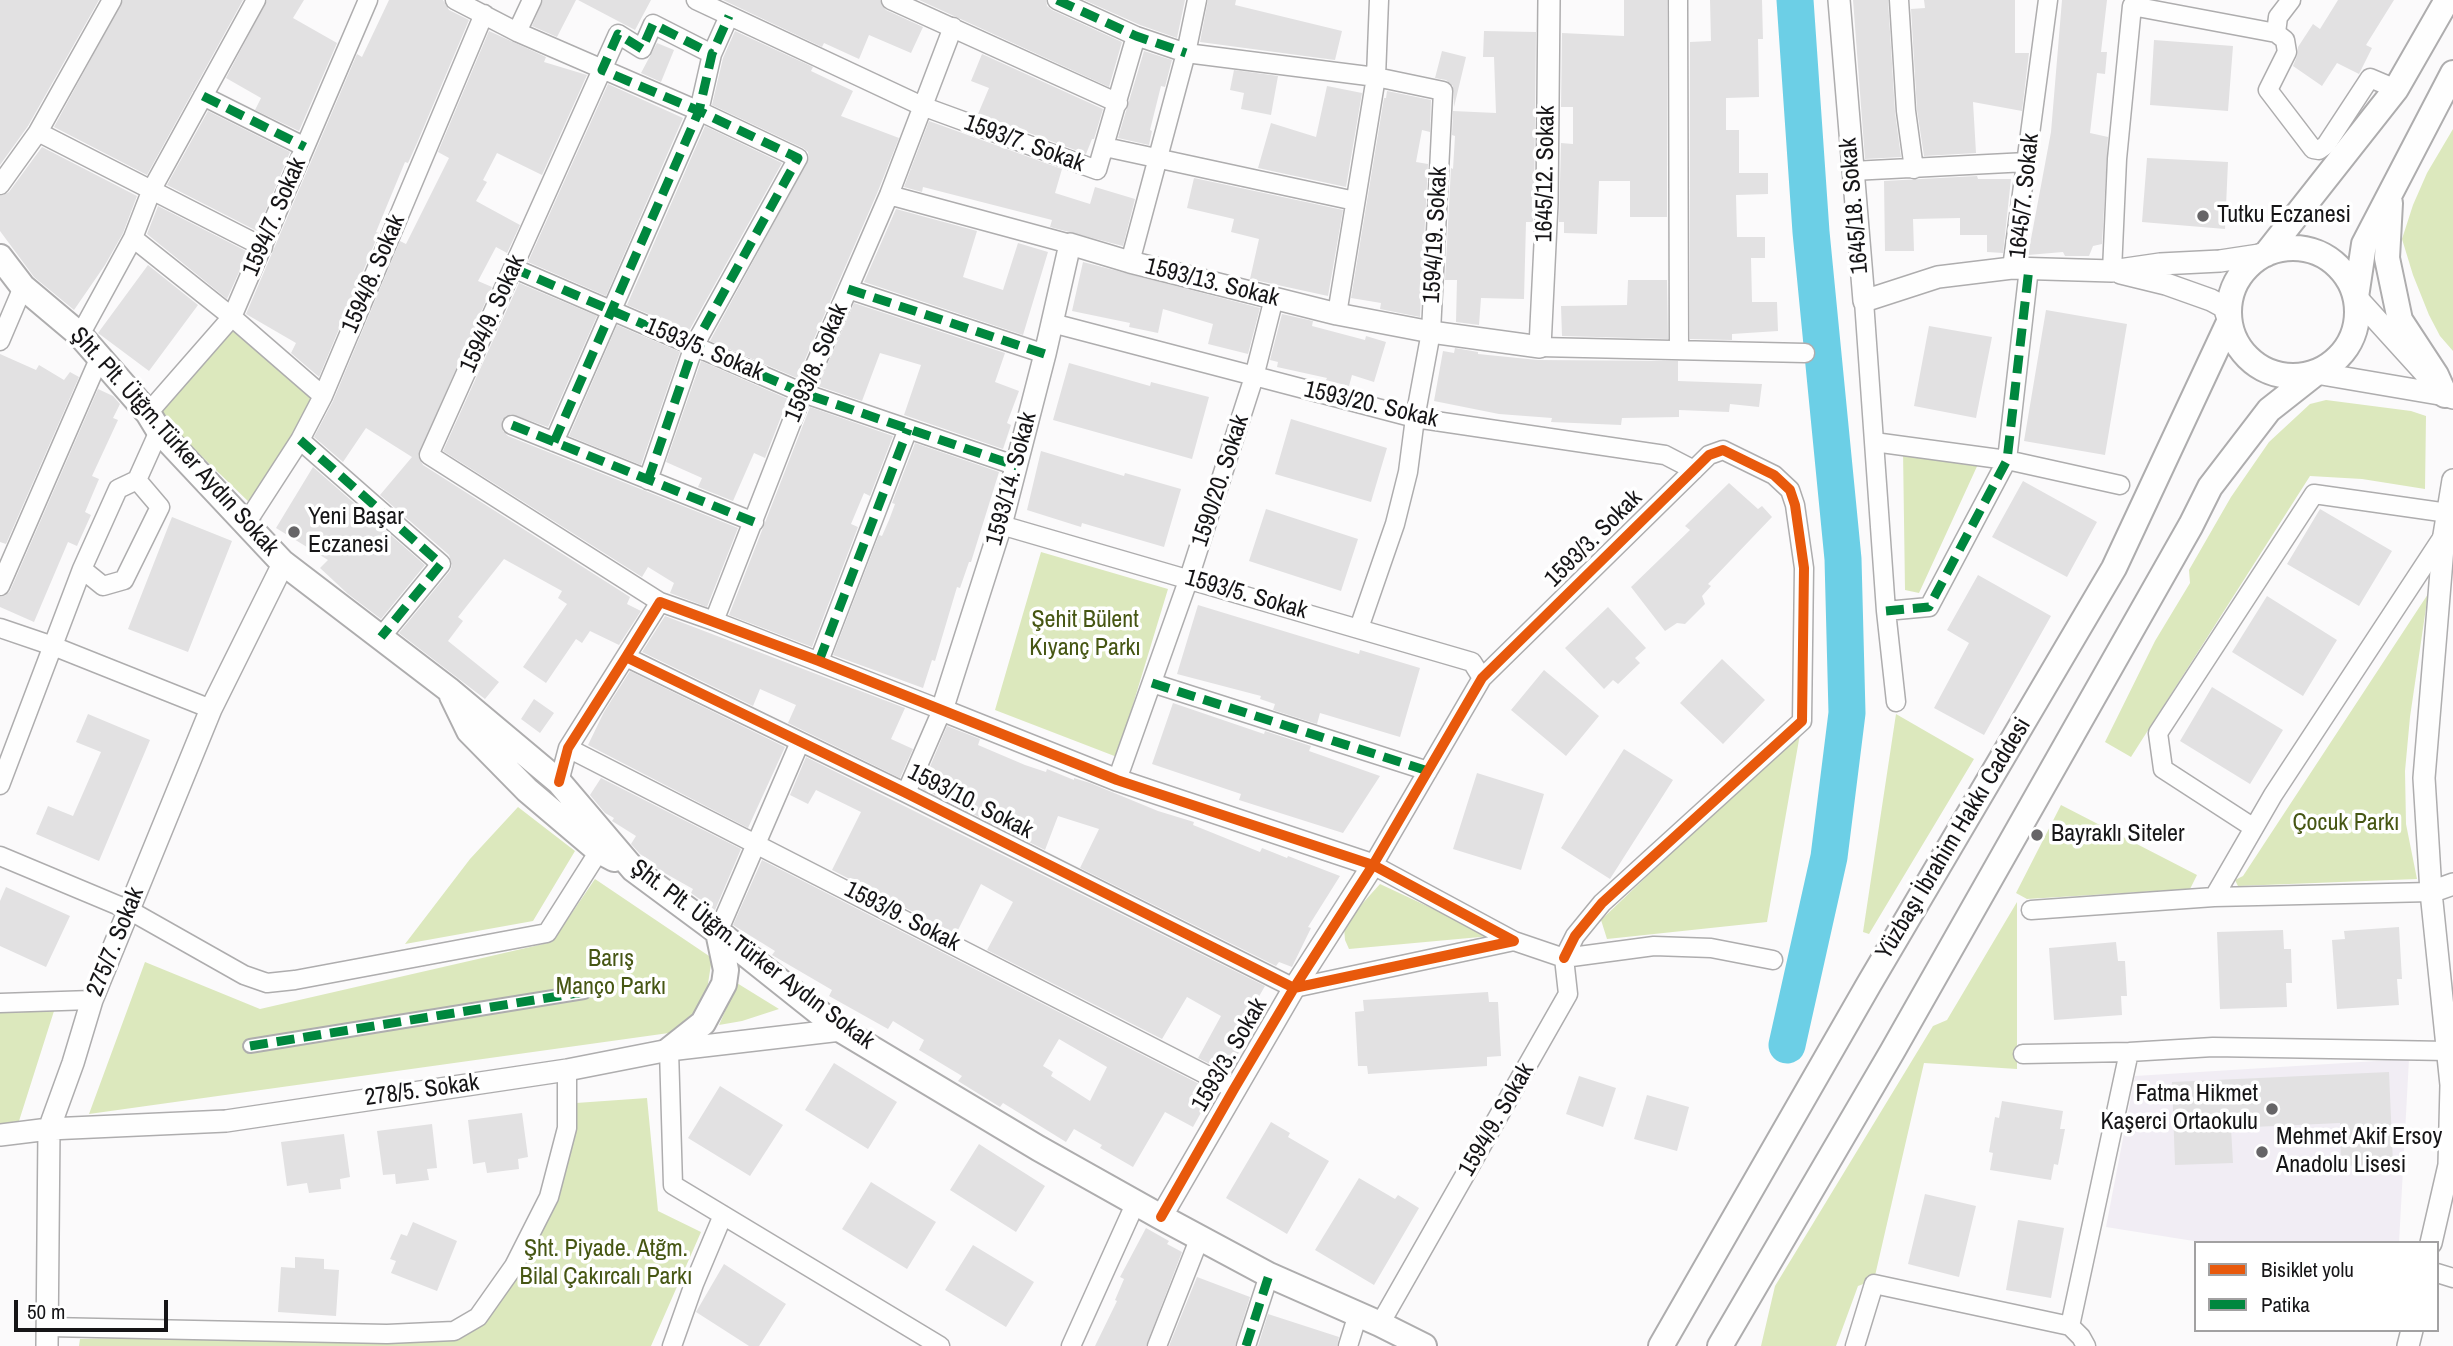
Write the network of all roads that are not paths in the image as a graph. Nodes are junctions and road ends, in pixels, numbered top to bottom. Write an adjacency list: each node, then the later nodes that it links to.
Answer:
1 (113, 0): 35 (street)
2 (256, 0): 31 (street)
3 (368, 0): 36 (street, 1594/7. Sokak)
4 (455, 0): 19 (street)
5 (532, 0): 23 (street)
6 (696, 0): 20 (street, 1593/7. Sokak)
7 (891, 0): 22 (street)
8 (1057, 0): 24 (street, 1594/19. Sokak)
9 (1198, 0): 25 (street)
10 (1376, 0): 29 (street)
11 (1549, 0): 70 (street, 1645/12. Sokak)
12 (1678, 0): 71 (street)
13 (1839, 0): 41 (street, 1645/18. Sokak)
14 (1899, 0): 40 (street)
15 (2048, 0): 39 (street, 1645/7. Sokak)
16 (2291, 0): 21 (street)
17 (2447, 0): 30 (main road)
18 (2184, 7): 21 (street); 55 (street)
19 (484, 14): 23 (street); 78 (street, 1594/8. Sokak)
20 (729, 16): 26 (street); 33 (street, 1593/7. Sokak)
21 (2279, 17): 30 (street)
22 (953, 27): 32 (street); 33 (street, 1593/8. Sokak)
23 (517, 32): 27 (street)
24 (1136, 36): 25 (street, 1594/19. Sokak); 32 (street)
25 (1186, 53): 29 (street, 1594/19. Sokak); 38 (street)
26 (712, 54): 27 (street, 1594/9. Sokak); 34 (street)
27 (602, 70): 34 (street); 53 (street, 1594/9. Sokak)
28 (2453, 73): 42 (main road)
29 (1376, 77): 46 (street); 66 (street, 1594/19. Sokak)
30 (2396, 89): 50 (main road)
31 (203, 96): 36 (street); 44 (street)
32 (1118, 103): 37 (street)
33 (922, 106): 37 (street, 1593/7. Sokak); 45 (street, 1593/8. Sokak)
34 (699, 111): 61 (street); 69 (street)
35 (38, 132): 43 (street); 44 (street)
36 (305, 146): 49 (street, 1594/7. Sokak)
37 (1105, 147): 38 (street, 1593/7. Sokak)
38 (1158, 159): 46 (street, 1593/7. Sokak); 52 (street)
39 (2027, 162): 40 (street); 54 (street, 1645/7. Sokak)
40 (1914, 169): 41 (street)
41 (1852, 171): 60 (street, 1645/18. Sokak)
42 (2394, 183): 58 (main road); 79 (main road)
43 (0, 185)
44 (152, 189): 47 (street); 49 (street)
45 (889, 195): 48 (street, 1593/13. Sokak); 57 (street, 1593/8. Sokak)
46 (1355, 201): 62 (street)
47 (133, 238): 63 (street); 67 (street)
48 (1070, 244): 52 (street, 1593/13. Sokak); 65 (street, 1593/14. Sokak)
49 (263, 247): 63 (street, 1594/7. Sokak)
50 (2266, 254): 55 (street, 1645/7. Sokak); 58 (main road); 64 (main road)
51 (0, 257): 56 (main road, Şht. Plt. Ütğm.Türker Aydın Sokak)
52 (1130, 262): 59 (street, 1593/13. Sokak)
53 (513, 268): 61 (street, 1593/5. Sokak); 103 (street, 1594/9. Sokak)
54 (2020, 268): 55 (street, 1645/7. Sokak); 60 (street, 1645/18. Sokak); 87 (street)
55 (2112, 271): 64 (street)
56 (23, 287): 67 (main road, Şht. Plt. Ütğm.Türker Aydın Sokak); 68 (street)
57 (848, 289): 73 (street); 77 (street, 1593/8. Sokak)
58 (2356, 297): 75 (main road); 79 (street)
59 (1274, 298): 62 (street, 1593/13. Sokak); 76 (street, 1590/20. Sokak)
60 (1864, 301): 86 (street)
61 (612, 311): 69 (street, 1593/5. Sokak); 85 (street)
62 (1337, 314): 66 (street, 1593/13. Sokak)
63 (232, 317): 78 (street); 81 (street, 1594/7. Sokak)
64 (2229, 322): 75 (main road); 172 (main road, Yüzbaşı İbrahim Hakkı Caddesi)
65 (1052, 323): 73 (street, 1593/14. Sokak); 76 (street, 1593/20. Sokak)
66 (1432, 332): 70 (street, 1593/13. Sokak); 80 (street, 1594/19. Sokak)
67 (80, 335): 74 (main road, Şht. Plt. Ütğm.Türker Aydın Sokak)
68 (0, 341)
69 (694, 346): 77 (street, 1593/5. Sokak); 91 (street)
70 (1540, 347): 71 (street)
71 (1679, 351): 72 (street)
72 (1805, 353)
73 (1045, 354): 88 (street, 1593/14. Sokak)
74 (99, 359): 81 (main road, Şht. Plt. Ütğm.Türker Aydın Sokak); 102 (street)
75 (2316, 373): 79 (street); 173 (main road, Yüzbaşı İbrahim Hakkı Caddesi)
76 (1254, 377): 80 (street, 1593/20. Sokak); 101 (street, 1590/20. Sokak)
77 (803, 393): 83 (street, 1593/5. Sokak); 95 (street, 1593/8. Sokak)
78 (323, 396): 84 (street, 1594/8. Sokak)
79 (2449, 396)
80 (1415, 418): 89 (street, 1593/20. Sokak); 107 (street, 1594/19. Sokak)
81 (154, 422): 90 (street, 1594/7. Sokak); 96 (main road, Şht. Plt. Ütğm.Türker Aydın Sokak)
82 (512, 425): 85 (street)
83 (908, 429): 88 (street, 1593/5. Sokak); 111 (street)
84 (300, 440): 96 (street, 1594/8. Sokak); 108 (street)
85 (554, 442): 91 (street)
86 (1874, 442): 87 (street); 104 (street)
87 (2007, 460): 93 (street); 104 (street)
88 (1017, 466): 97 (street, 1593/14. Sokak)
89 (1694, 470): 112 (street, 1593/3. Sokak); 138 (street, 1593/3. Sokak)
90 (137, 480): 100 (street); 100 (street)
91 (648, 480): 95 (street)
92 (2453, 480): 94 (street)
93 (2120, 485)
94 (2448, 513): 98 (street); 125 (street)
95 (754, 522): 105 (street, 1593/8. Sokak)
96 (245, 525): 99 (main road, Şht. Plt. Ütğm.Türker Aydın Sokak)
97 (1001, 525): 101 (street, 1593/5. Sokak); 117 (street, 1593/14. Sokak)
98 (2444, 535): 125 (street); 132 (street)
99 (284, 562): 108 (main road, Şht. Plt. Ütğm.Türker Aydın Sokak); 116 (street, 275/7. Sokak)
100 (82, 569): 109 (street)
101 (1189, 578): 107 (street, 1593/5. Sokak); 113 (street, 1590/20. Sokak)
102 (0, 586)
103 (660, 602): 105 (street); 110 (street)
104 (1886, 611): 115 (street)
105 (714, 621): 111 (street)
106 (0, 628): 109 (street)
107 (1359, 628): 112 (street, 1593/5. Sokak)
108 (381, 637): 114 (main road, Şht. Plt. Ütğm.Türker Aydın Sokak)
109 (52, 646): 116 (street); 123 (street)
110 (626, 657): 118 (street, 1593/10. Sokak); 119 (street)
111 (819, 661): 117 (street)
112 (1482, 678): 120 (street, 1593/3. Sokak)
113 (1152, 683): 120 (street); 121 (street, 1590/20. Sokak)
114 (449, 689): 122 (main road, Şht. Plt. Ütğm.Türker Aydın Sokak); 127 (main road)
115 (1896, 702)
116 (211, 709): 135 (street, 275/7. Sokak)
117 (942, 710): 121 (street); 124 (street)
118 (800, 742): 124 (street, 1593/10. Sokak); 126 (street)
119 (568, 748): 122 (street); 126 (street, 1593/9. Sokak)
120 (1428, 771): 129 (street, 1593/3. Sokak)
121 (1117, 780): 129 (street)
122 (559, 782): 130 (main road, Şht. Plt. Ütğm.Türker Aydın Sokak)
123 (0, 785)
124 (906, 793): 140 (street, 1593/10. Sokak)
125 (2254, 828): 133 (street)
126 (758, 843): 136 (street); 152 (street, 1593/9. Sokak)
127 (599, 851): 130 (main road); 135 (street)
128 (0, 856): 135 (street)
129 (1373, 865): 137 (street); 140 (street, 1593/3. Sokak)
130 (633, 869): 136 (main road, Şht. Plt. Ütğm.Türker Aydın Sokak)
131 (2453, 884): 132 (street)
132 (2431, 892): 133 (street); 147 (street)
133 (2214, 897): 134 (street)
134 (2031, 909)
135 (129, 910): 142 (street, 275/7. Sokak)
136 (718, 932): 144 (main road, Şht. Plt. Ütğm.Türker Aydın Sokak); 146 (main road)
137 (1514, 941): 138 (street); 140 (street)
138 (1564, 958): 139 (street); 162 (street, 1594/9. Sokak)
139 (1773, 960)
140 (1294, 988): 152 (street, 1593/3. Sokak)
141 (584, 992): 145 (street)
142 (92, 1000): 143 (street); 153 (street, 275/7. Sokak)
143 (0, 1003)
144 (841, 1030): 146 (street, 278/5. Sokak); 156 (main road, Şht. Plt. Ütğm.Türker Aydın Sokak)
145 (250, 1046)
146 (670, 1050): 150 (street, 278/5. Sokak); 157 (street)
147 (2448, 1051): 148 (street); 151 (street)
148 (2129, 1052): 149 (street); 163 (street)
149 (2023, 1054)
150 (566, 1070): 153 (street, 278/5. Sokak); 164 (street)
151 (2452, 1084): 155 (street)
152 (1234, 1088): 158 (street, 1593/3. Sokak)
153 (49, 1129): 154 (street, 278/5. Sokak); 164 (street, 275/7. Sokak)
154 (0, 1136)
155 (2451, 1165): 160 (street)
156 (1136, 1202): 158 (main road, Şht. Plt. Ütğm.Türker Aydın Sokak); 167 (street)
157 (723, 1215): 165 (street); 166 (street)
158 (1161, 1217): 159 (main road, Şht. Plt. Ütğm.Türker Aydın Sokak)
159 (1200, 1237): 161 (main road, Şht. Plt. Ütğm.Türker Aydın Sokak); 168 (street)
160 (2432, 1241)
161 (1269, 1275): 162 (main road, Şht. Plt. Ütğm.Türker Aydın Sokak); 169 (street)
162 (1369, 1319): 170 (street, 1594/9. Sokak); 171 (main road, Şht. Plt. Ütğm.Türker Aydın Sokak)
163 (2070, 1326): 174 (street); 175 (street)
164 (48, 1336)
165 (672, 1346)
166 (940, 1346)
167 (1071, 1346)
168 (1157, 1346)
169 (1246, 1346)
170 (1348, 1346)
171 (1424, 1346)
172 (1661, 1346)
173 (1720, 1346)
174 (1855, 1346)
175 (2086, 1346)

